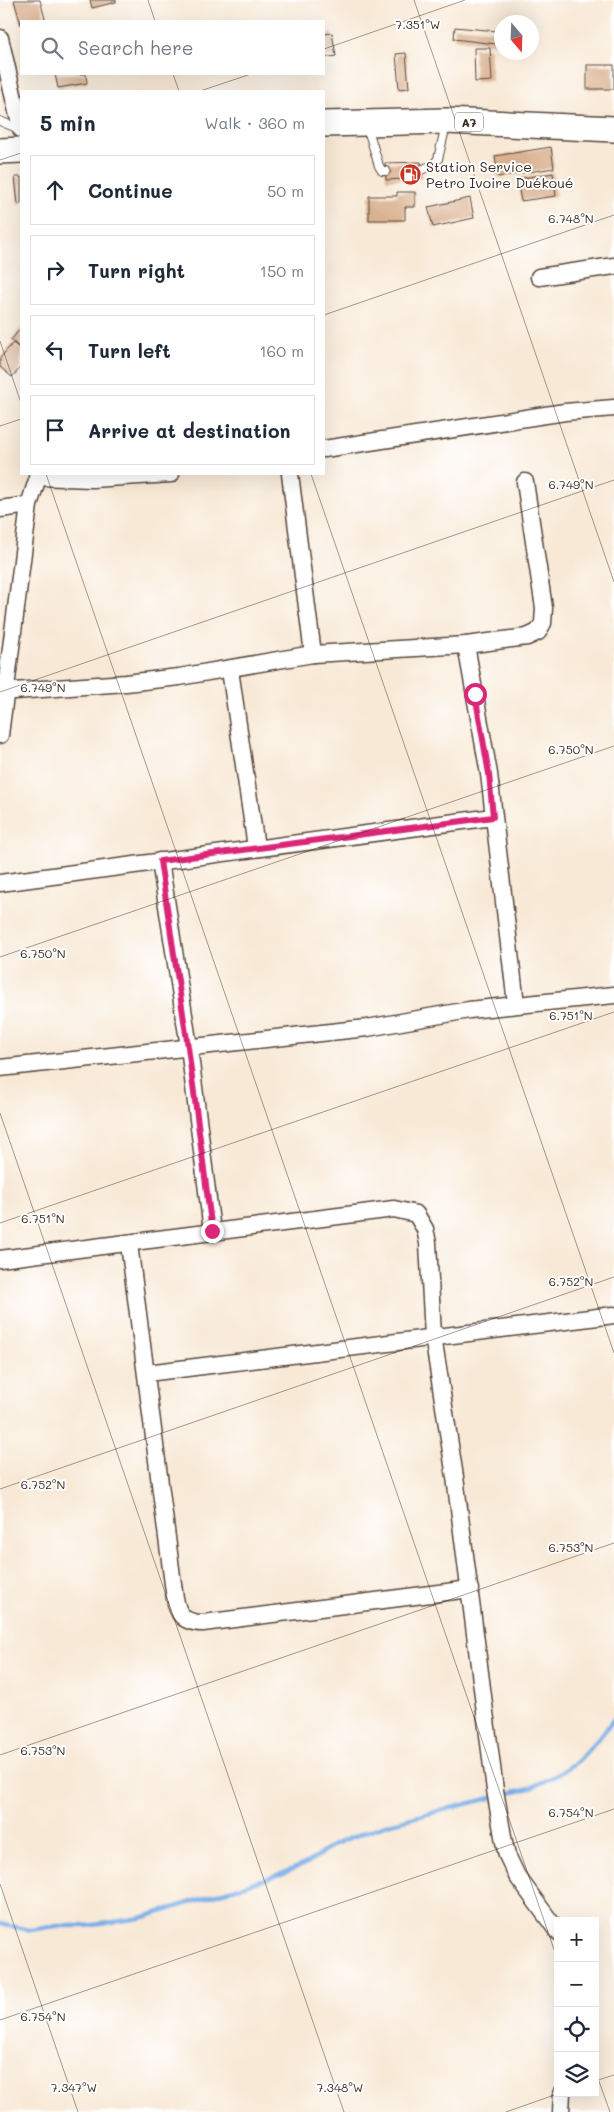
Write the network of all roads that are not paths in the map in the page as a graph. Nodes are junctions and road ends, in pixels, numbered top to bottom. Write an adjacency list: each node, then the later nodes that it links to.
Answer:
1 (0, 38): 6 (street)
2 (0, 121): 8 (lane)
3 (446, 121): 5 (main road, A7); 7 (main road, A7); 11 (lane)
4 (325, 124): 5 (main road, A7)
5 (367, 124): 12 (lane)
6 (20, 126)
7 (614, 129)
8 (20, 130)
9 (20, 150): 10 (main road)
10 (0, 151)
11 (421, 170)
12 (386, 171)
13 (614, 266): 14 (street)
14 (539, 277)
15 (614, 408): 16 (street)
16 (325, 449)
17 (155, 475): 19 (street)
18 (290, 475): 24 (street)
19 (38, 476): 21 (street)
20 (525, 482): 23 (street)
21 (29, 505): 22 (street); 26 (street)
22 (0, 509)
23 (466, 645): 24 (street); 28 (street)
24 (313, 654): 25 (street)
25 (230, 670): 26 (street); 29 (street)
26 (2, 692): 27 (street)
27 (0, 735)
28 (493, 817): 29 (street); 33 (street)
29 (256, 848): 30 (street)
30 (160, 861): 31 (street); 34 (street)
31 (0, 883)
32 (614, 996): 33 (street)
33 (516, 1004): 34 (street)
34 (188, 1047): 35 (street); 36 (street)
35 (0, 1068)
36 (212, 1231): 37 (street); 40 (street)
37 (129, 1244): 38 (street); 41 (street)
38 (0, 1259)
39 (614, 1315): 40 (street)
40 (434, 1336): 41 (street); 42 (street)
41 (147, 1373): 42 (street)
42 (470, 1589): 43 (street)
43 (554, 1927)
44 (562, 2097): 45 (street)
45 (562, 2112)

